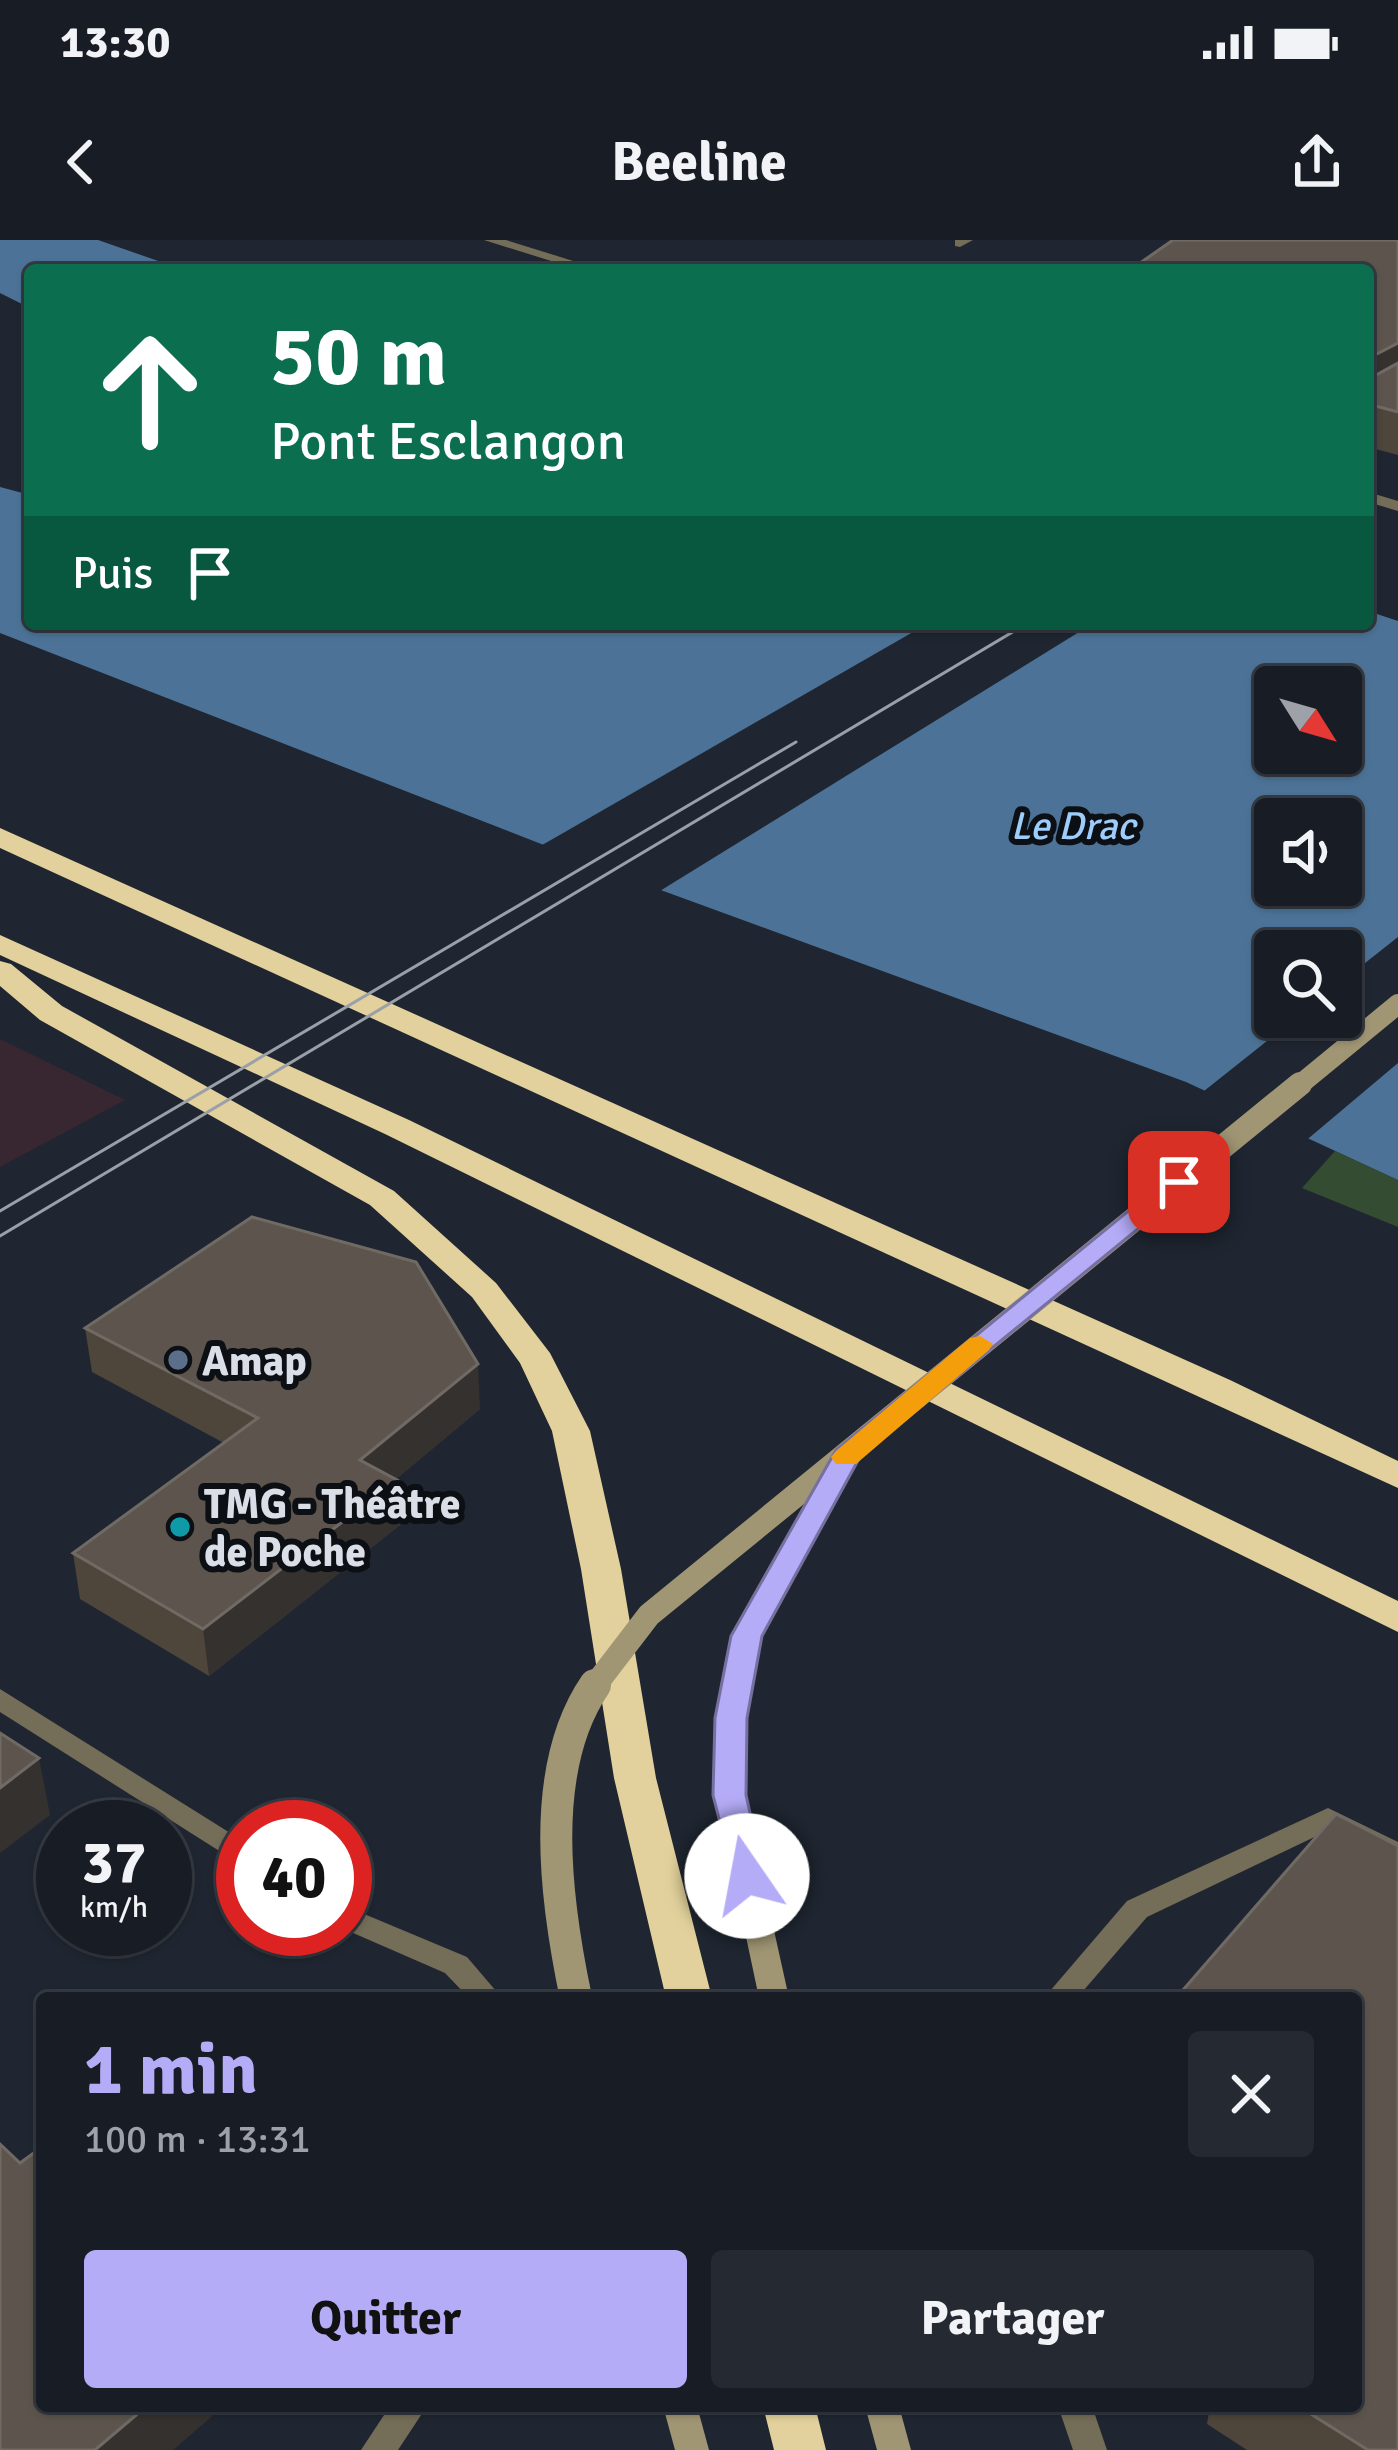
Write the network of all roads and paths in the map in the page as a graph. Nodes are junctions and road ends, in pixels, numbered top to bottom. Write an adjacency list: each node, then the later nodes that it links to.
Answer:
1 (491, 240): 2 (street)
2 (575, 264)
3 (0, 837): 7 (highway)
4 (0, 944): 11 (highway)
5 (0, 970): 18 (highway)
6 (1398, 1004): 9 (street, bridge)
7 (1217, 1388): 8 (highway); 10 (highway)
8 (1398, 1449)
9 (850, 1450): 17 (street, bridge); 19 (street)
10 (1398, 1476)
11 (1398, 1618)
12 (0, 1699): 13 (street)
13 (216, 1839)
14 (1398, 1855): 20 (street)
15 (372, 1928): 16 (street)
16 (481, 1992)
17 (574, 1992)
18 (688, 1992)
19 (773, 1992)
20 (1064, 1992)
21 (406, 2412): 26 (street)
22 (682, 2412): 27 (street)
23 (790, 2412): 28 (highway)
24 (884, 2412): 29 (street)
25 (1077, 2412): 30 (street)
26 (378, 2450)
27 (692, 2450)
28 (800, 2450)
29 (894, 2450)
30 (1090, 2450)

